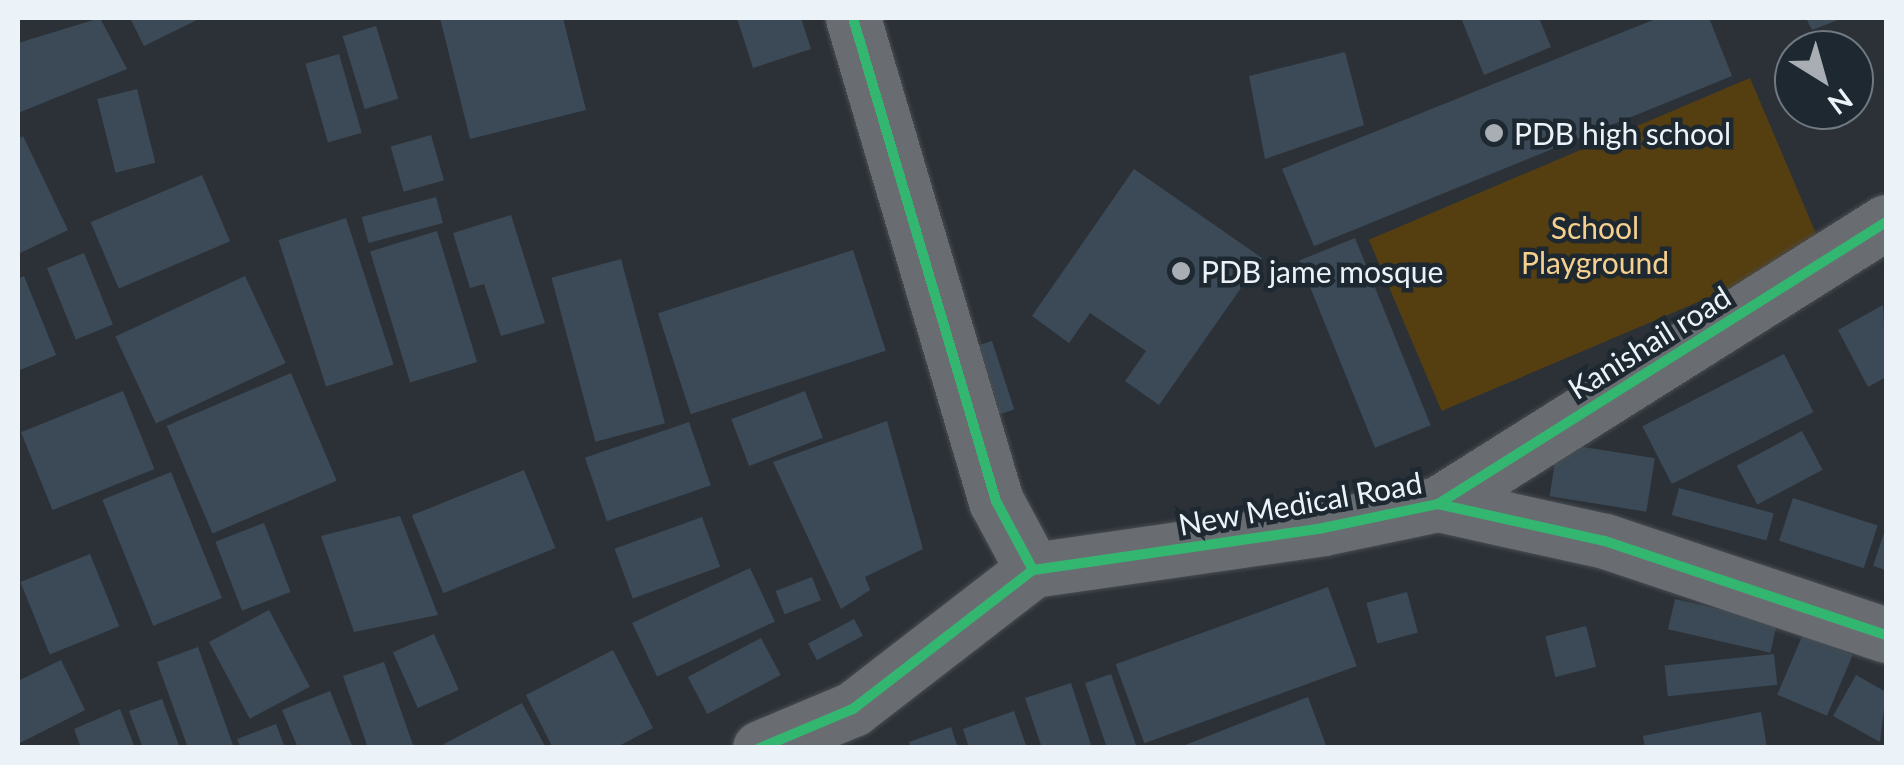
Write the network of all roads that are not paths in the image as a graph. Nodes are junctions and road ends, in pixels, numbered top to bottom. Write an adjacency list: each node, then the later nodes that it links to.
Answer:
1 (854, 18): 4 (street)
2 (1886, 222): 3 (street, Kanishail road)
3 (1438, 504): 4 (street, New Medical Road); 5 (street, New Medical Road)
4 (1033, 570): 6 (street, New Medical Road)
5 (1886, 635)
6 (760, 748)

